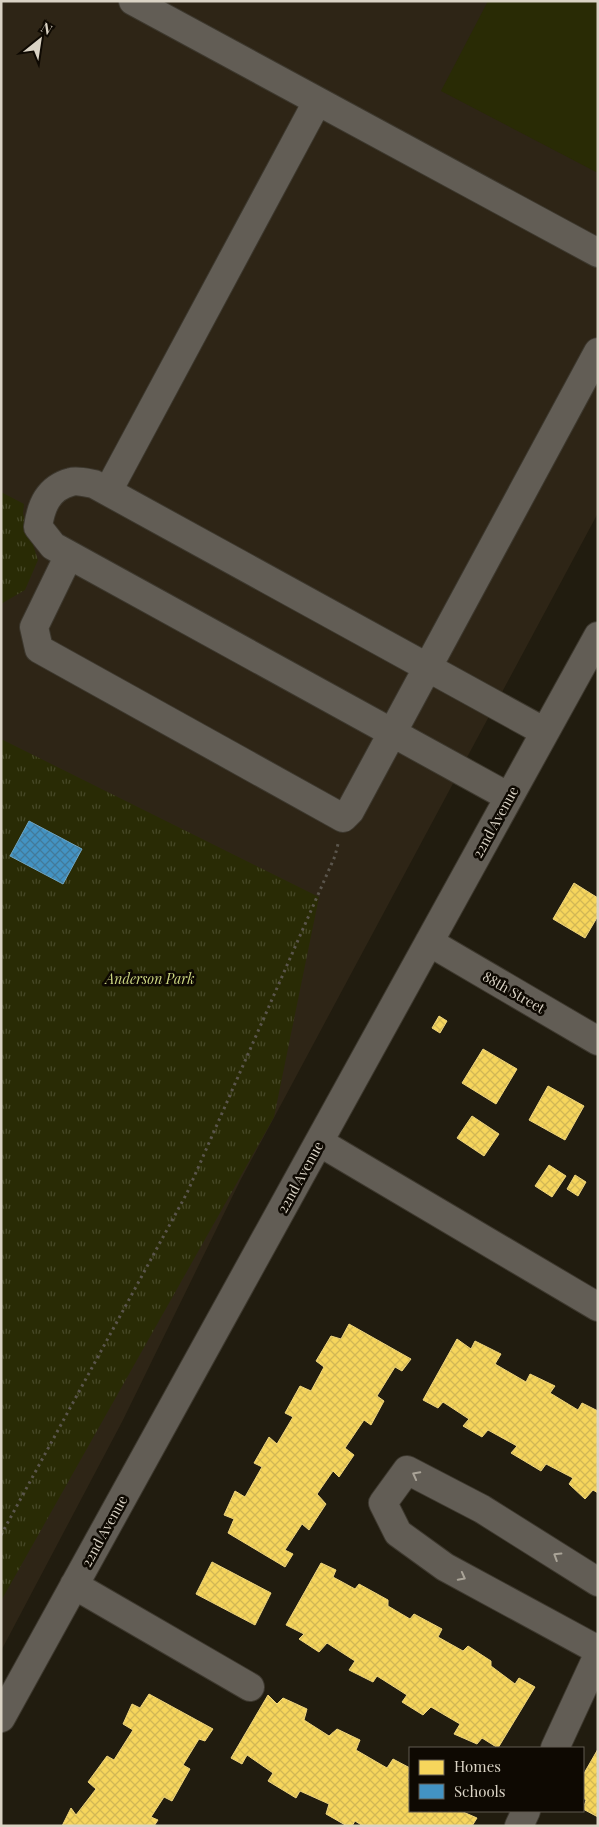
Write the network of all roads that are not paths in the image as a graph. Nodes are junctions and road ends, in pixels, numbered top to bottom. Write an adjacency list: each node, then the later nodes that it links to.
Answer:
1 (132, 1): 2 (street)
2 (317, 102): 3 (street); 5 (street)
3 (598, 253)
4 (598, 352): 8 (street)
5 (108, 491): 6 (street); 8 (street)
6 (69, 555): 10 (street); 10 (street)
7 (598, 636): 9 (street, 22nd Avenue)
8 (429, 668): 9 (street); 10 (street)
9 (545, 732): 11 (street, 22nd Avenue)
10 (392, 733): 11 (street)
11 (509, 797): 12 (street, 22nd Avenue)
12 (429, 942): 13 (street, 88th Street); 14 (street, 22nd Avenue)
13 (598, 1041)
14 (319, 1142): 15 (street); 17 (street, 22nd Avenue)
15 (598, 1307)
16 (598, 1582): 18 (street, one-way to 18)
17 (74, 1585): 20 (street); 21 (street, 22nd Avenue)
18 (598, 1650)
19 (598, 1655): 22 (street)
20 (250, 1687)
21 (1, 1718)
22 (555, 1747)
23 (526, 1812): 24 (street)
24 (520, 1826)

